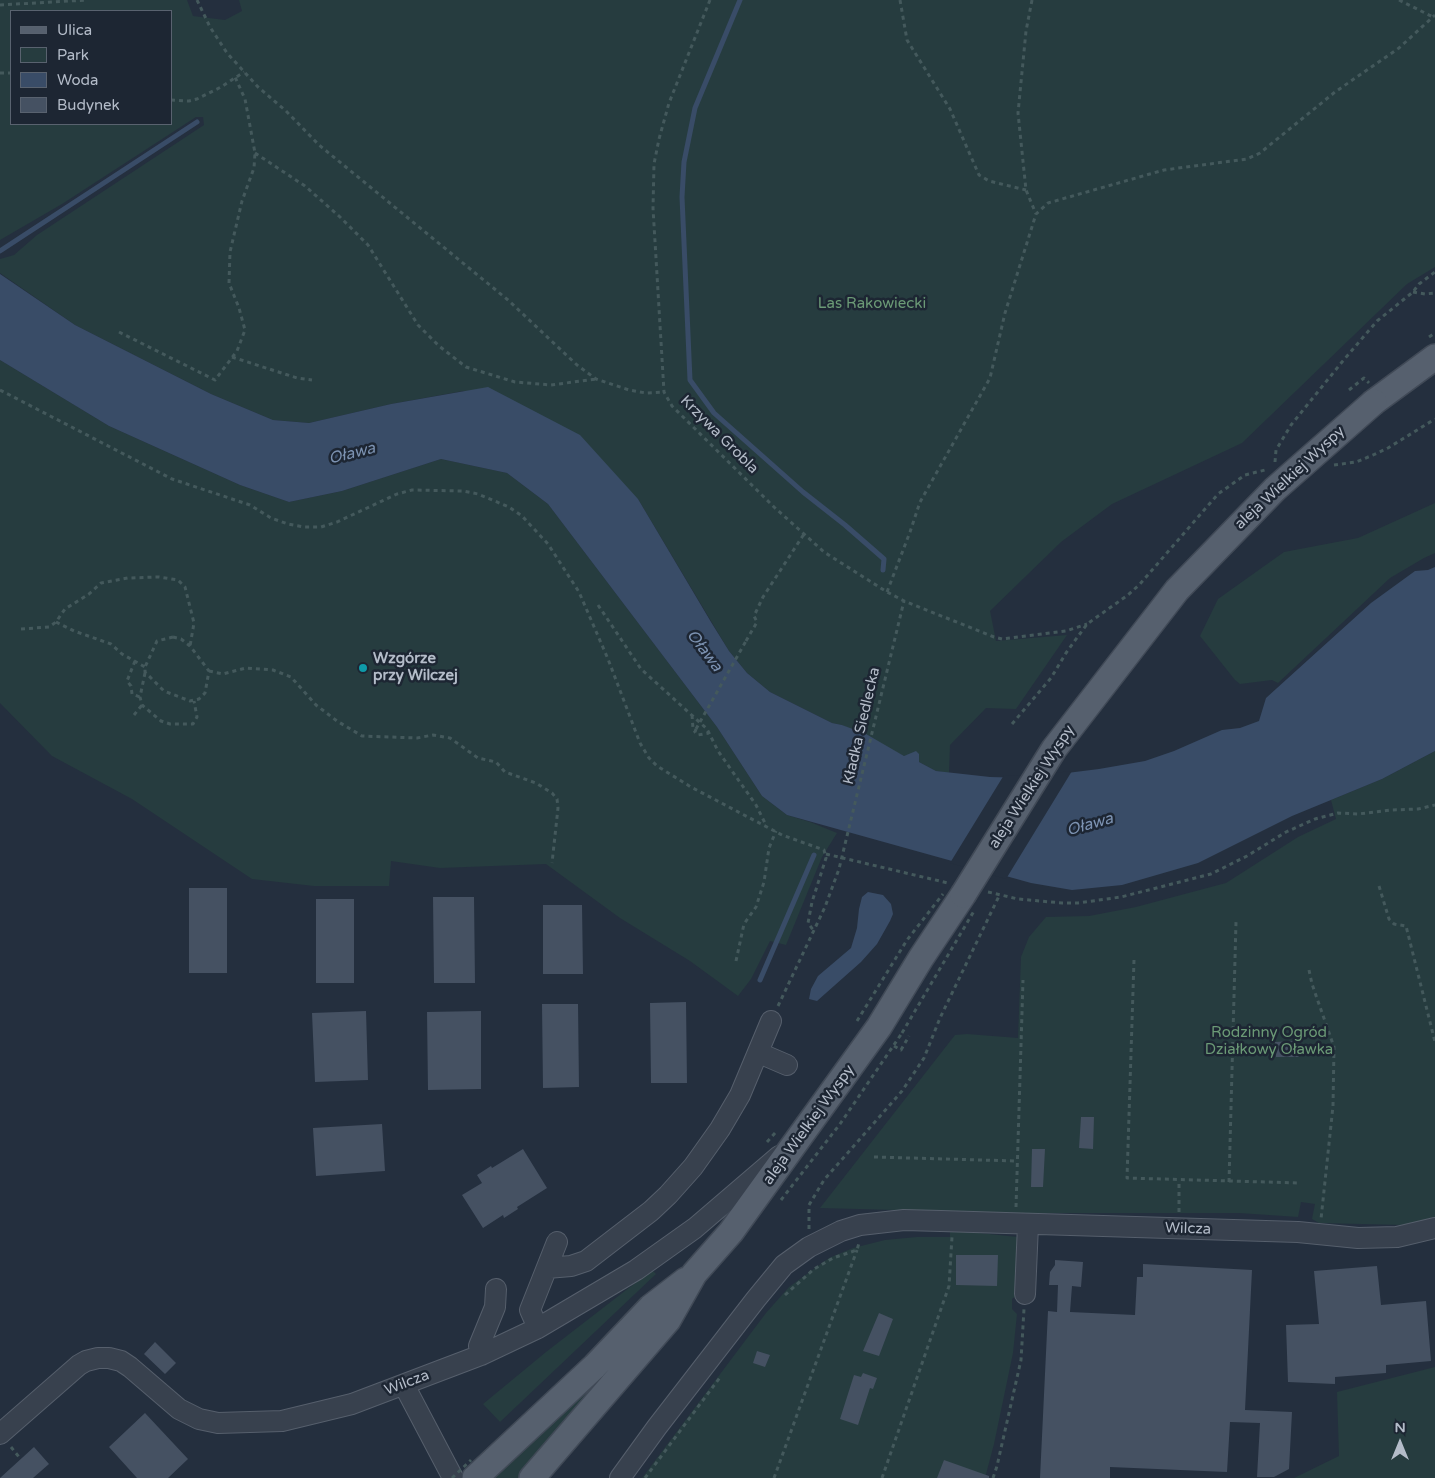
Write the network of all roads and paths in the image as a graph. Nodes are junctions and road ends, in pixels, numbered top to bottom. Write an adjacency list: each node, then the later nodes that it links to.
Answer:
1 (87, 0): 7 (path)
2 (197, 0): 9 (path)
3 (710, 0): 25 (path, Krzywa Grobla)
4 (900, 0): 13 (path)
5 (1032, 0): 13 (path)
6 (1399, 0): 8 (path)
7 (0, 5)
8 (1434, 16): 14 (path)
9 (244, 72): 10 (path); 21 (path)
10 (235, 77): 11 (path); 12 (path)
11 (172, 100)
12 (256, 153): 19 (path); 21 (path)
13 (1026, 190): 14 (path)
14 (1036, 214): 32 (path)
15 (1435, 272): 16 (path)
16 (1413, 292): 17 (path); 28 (path)
17 (1435, 293)
18 (119, 332): 19 (path)
19 (232, 357): 22 (path)
20 (1435, 358): 26 (main road, aleja Wielkiej Wyspy)
21 (596, 379): 25 (path)
22 (312, 380)
23 (0, 390): 52 (path)
24 (1350, 390): 26 (path)
25 (664, 392): 31 (path, Krzywa Grobla)
26 (1372, 393): 72 (main road, aleja Wielkiej Wyspy, bridge)
27 (1338, 458): 29 (path)
28 (1275, 461)
29 (1331, 464)
30 (1245, 475): 36 (path)
31 (804, 534): 32 (path, Krzywa Grobla); 49 (path, bridge)
32 (887, 592): 33 (path, Krzywa Grobla)
33 (904, 600): 36 (path, Krzywa Grobla); 55 (path, Kładka Siedlecka)
34 (598, 604): 47 (path)
35 (56, 622): 37 (path); 38 (path); 39 (path)
36 (1087, 624): 48 (path)
37 (21, 629)
38 (190, 646): 40 (path); 41 (path)
39 (135, 661): 40 (path); 43 (path)
40 (145, 667): 42 (path)
41 (209, 671): 44 (path); 56 (path)
42 (145, 672): 43 (path); 44 (path)
43 (140, 697): 45 (path)
44 (194, 701): 45 (path)
45 (142, 705): 46 (path)
46 (134, 715)
47 (692, 715): 49 (path); 50 (path)
48 (1012, 724)
49 (696, 731): 50 (path)
50 (709, 733): 52 (path)
51 (1435, 805): 62 (path)
52 (766, 826): 53 (path)
53 (776, 831): 54 (path); 67 (path)
54 (826, 854): 55 (path); 65 (path)
55 (842, 858): 57 (path); 65 (path, Kładka Siedlecka)
56 (552, 862)
57 (932, 879)
58 (1379, 886): 73 (path)
59 (987, 891): 61 (path)
60 (1000, 894): 89 (path)
61 (982, 899)
62 (1018, 899)
63 (977, 908): 72 (path, bridge)
64 (1236, 922): 81 (path)
65 (814, 931): 70 (path, Kładka Siedlecka)
66 (1134, 960): 80 (path)
67 (736, 961)
68 (1308, 970): 87 (path)
69 (1023, 980): 79 (path)
70 (771, 1021): 74 (street)
71 (909, 1036): 72 (path)
72 (893, 1038): 76 (main road, aleja Wielkiej Wyspy)
73 (1435, 1042)
74 (759, 1053): 75 (street); 90 (street)
75 (788, 1065)
76 (787, 1136): 77 (path); 91 (main road, aleja Wielkiej Wyspy); 95 (street, Wilcza)
77 (766, 1143)
78 (874, 1157): 79 (path)
79 (1018, 1161): 83 (path)
80 (1179, 1180): 81 (path); 86 (path)
81 (1229, 1182): 82 (path)
82 (1300, 1183)
83 (1022, 1219): 84 (street, Wilcza); 86 (street, Wilcza); 93 (street)
84 (946, 1226): 89 (street, Wilcza); 106 (path)
85 (1435, 1228): 87 (street, Wilcza)
86 (1179, 1229): 87 (street, Wilcza)
87 (1319, 1234)
88 (557, 1242): 90 (street)
89 (809, 1247): 103 (street, Wilcza)
90 (547, 1268): 95 (street)
91 (694, 1274): 100 (main road, aleja Wielkiej Wyspy); 102 (main road, aleja Wielkiej Wyspy)
92 (496, 1289): 96 (street)
93 (1025, 1294): 107 (path)
94 (779, 1301): 105 (path)
95 (538, 1328): 96 (street, Wilcza)
96 (481, 1355): 98 (street, Wilcza)
97 (722, 1374): 104 (path)
98 (404, 1385): 99 (street, Wilcza); 101 (street)
99 (0, 1434)
100 (476, 1470): 101 (path, bridge)
101 (452, 1478)
102 (532, 1478)
103 (620, 1478)
104 (645, 1478)
105 (774, 1478)
106 (882, 1478)
107 (993, 1478)

